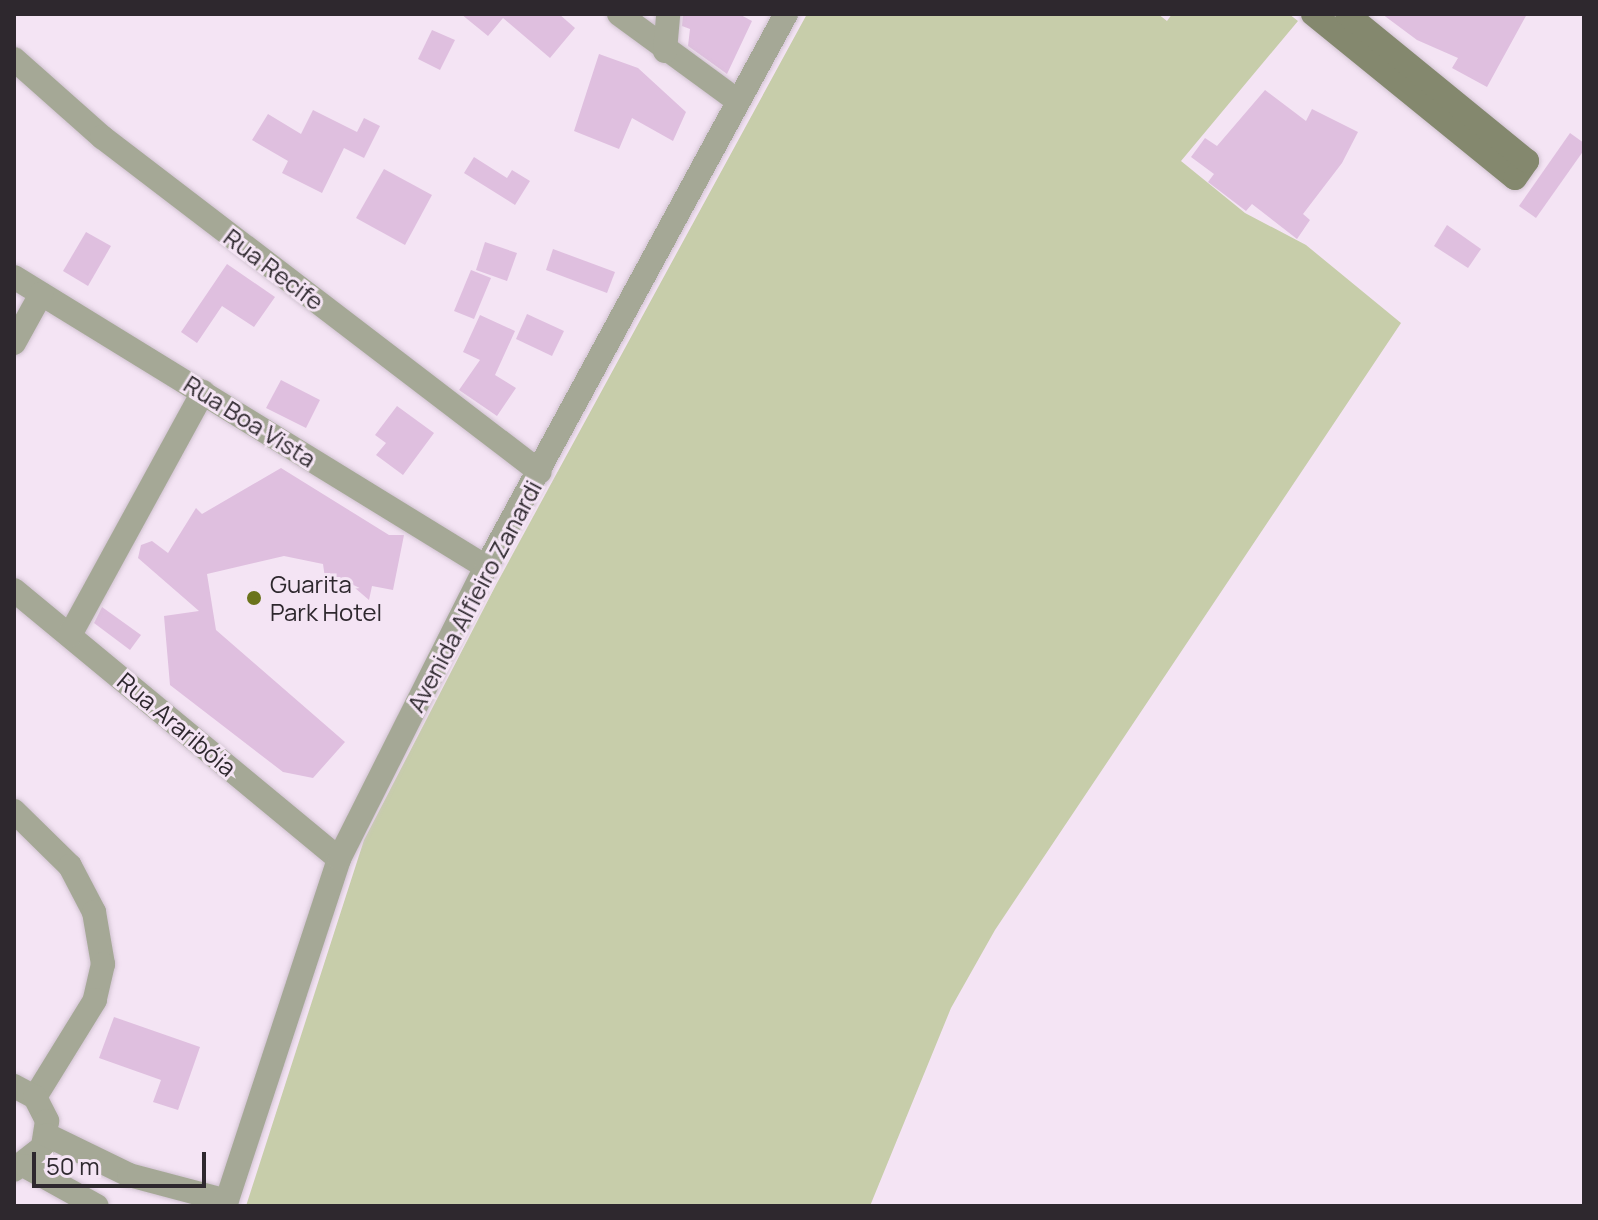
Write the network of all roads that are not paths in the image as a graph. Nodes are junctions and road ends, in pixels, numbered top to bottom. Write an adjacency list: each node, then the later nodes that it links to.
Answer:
1 (619, 14): 6 (street)
2 (668, 14): 6 (street)
3 (786, 14): 8 (street, Avenida Alfieiro Zanardi)
4 (1313, 14): 5 (street)
5 (1347, 14)
6 (665, 51): 8 (street)
7 (14, 59): 13 (street, Rua Recife)
8 (738, 101): 13 (street, Avenida Alfieiro Zanardi)
9 (14, 277): 10 (street, Rua Boa Vista)
10 (41, 294): 11 (street); 12 (street, Rua Boa Vista)
11 (14, 343)
12 (203, 392): 14 (street, Rua Boa Vista); 16 (street)
13 (540, 472): 14 (street, Avenida Alfieiro Zanardi)
14 (486, 567): 18 (street, Avenida Alfieiro Zanardi)
15 (14, 590): 16 (street, Rua Araribóia)
16 (70, 635): 18 (street, Rua Araribóia)
17 (14, 811): 19 (street)
18 (339, 859): 22 (street, Avenida Alfieiro Zanardi)
19 (24, 1091): 20 (street)
20 (47, 1135): 21 (street); 22 (street)
21 (20, 1168): 23 (street)
22 (226, 1204)
23 (97, 1206)

